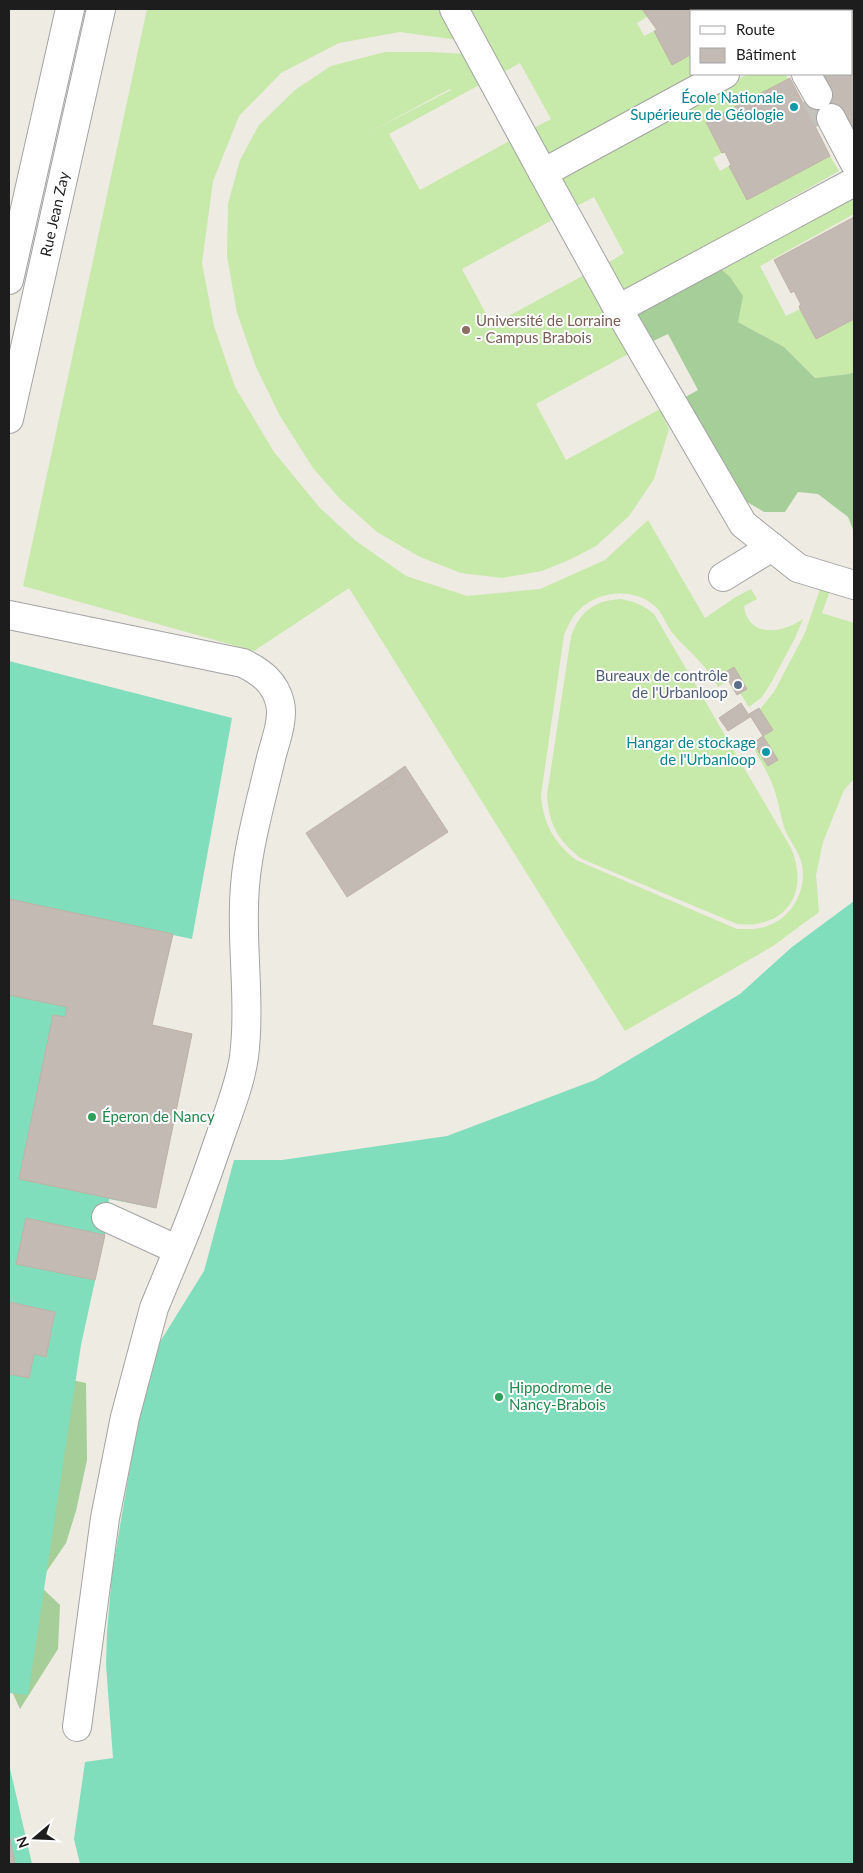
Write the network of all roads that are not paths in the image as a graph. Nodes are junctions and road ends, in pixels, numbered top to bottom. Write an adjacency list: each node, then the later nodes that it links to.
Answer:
1 (70, 9): 9 (street, Rue Jean Zay)
2 (101, 9): 10 (street, Rue Jean Zay)
3 (454, 9): 7 (street)
4 (723, 75): 7 (street)
5 (818, 96): 6 (street)
6 (854, 162)
7 (543, 173): 12 (street)
8 (854, 182): 12 (street)
9 (14, 209): 10 (street); 11 (street, Rue Jean Zay)
10 (54, 216): 13 (street, Rue Jean Zay)
11 (9, 280)
12 (618, 309): 14 (street)
13 (9, 419)
14 (772, 547): 15 (street); 16 (street)
15 (723, 577)
16 (854, 585)
17 (9, 615): 19 (street)
18 (106, 1217): 19 (street)
19 (178, 1250): 20 (street)
20 (77, 1727)

